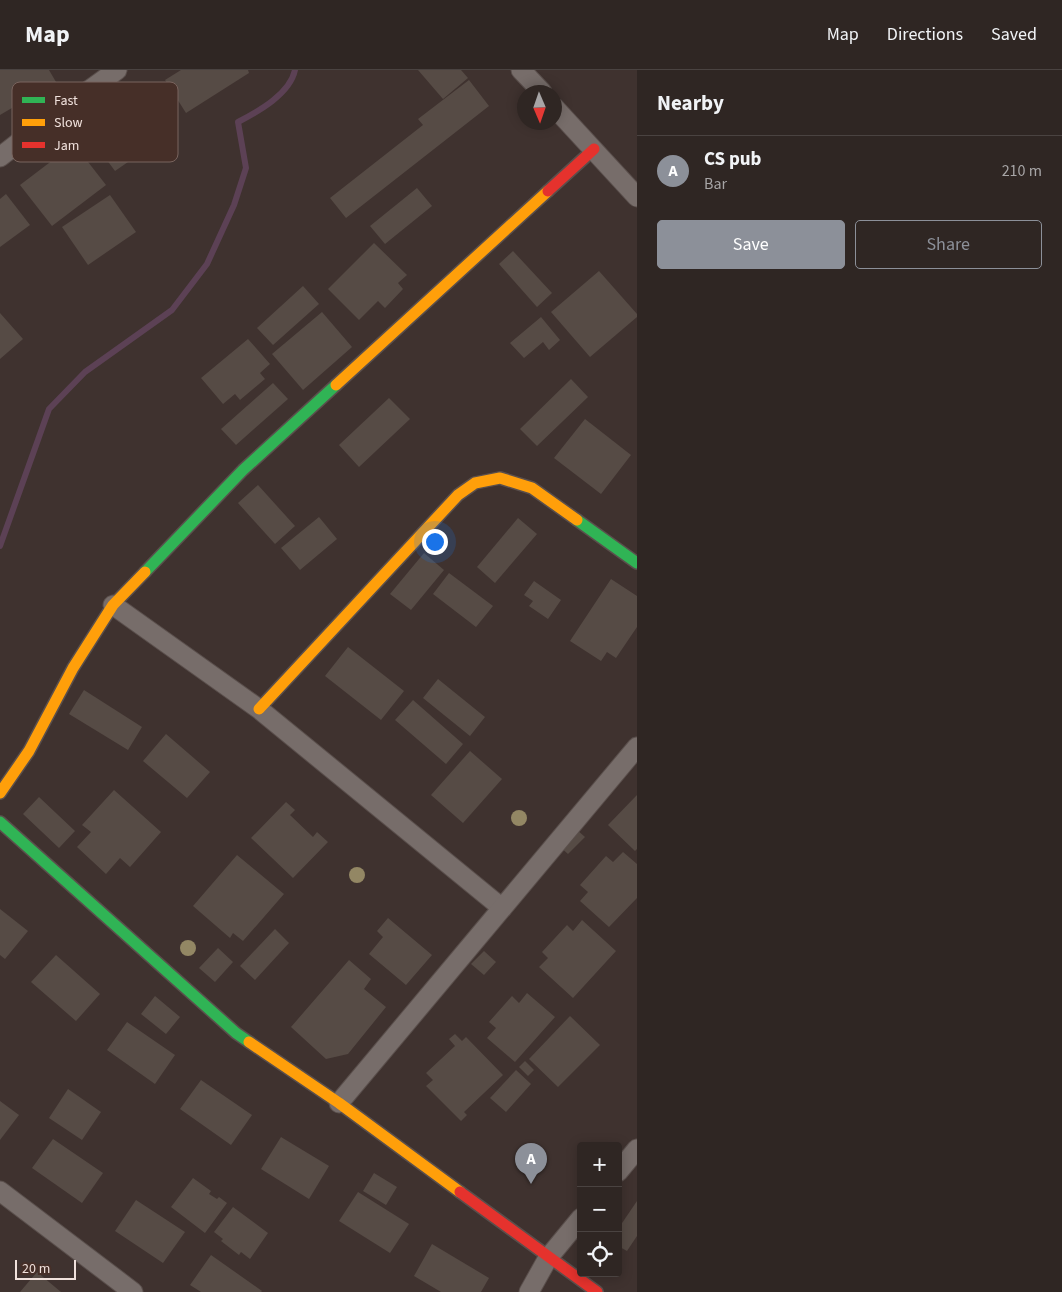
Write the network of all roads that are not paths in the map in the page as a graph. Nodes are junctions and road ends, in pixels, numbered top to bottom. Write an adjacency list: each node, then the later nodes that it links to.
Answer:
1 (117, 70): 3 (street)
2 (521, 70): 4 (street)
3 (100, 82)
4 (535, 85)
5 (562, 115): 7 (street)
6 (12, 148): 8 (street)
7 (594, 149): 9 (street); 11 (street)
8 (0, 157)
9 (637, 197)
10 (637, 562): 12 (street)
11 (113, 605): 12 (street); 14 (street)
12 (259, 709): 16 (street)
13 (637, 746): 16 (street)
14 (0, 793)
15 (0, 822): 17 (street)
16 (502, 908): 17 (street)
17 (339, 1103): 22 (street)
18 (637, 1149): 19 (street)
19 (622, 1167)
20 (0, 1192): 23 (street)
21 (577, 1223): 22 (street)
22 (548, 1258): 24 (street); 25 (street)
23 (133, 1292)
24 (529, 1292)
25 (597, 1292)

